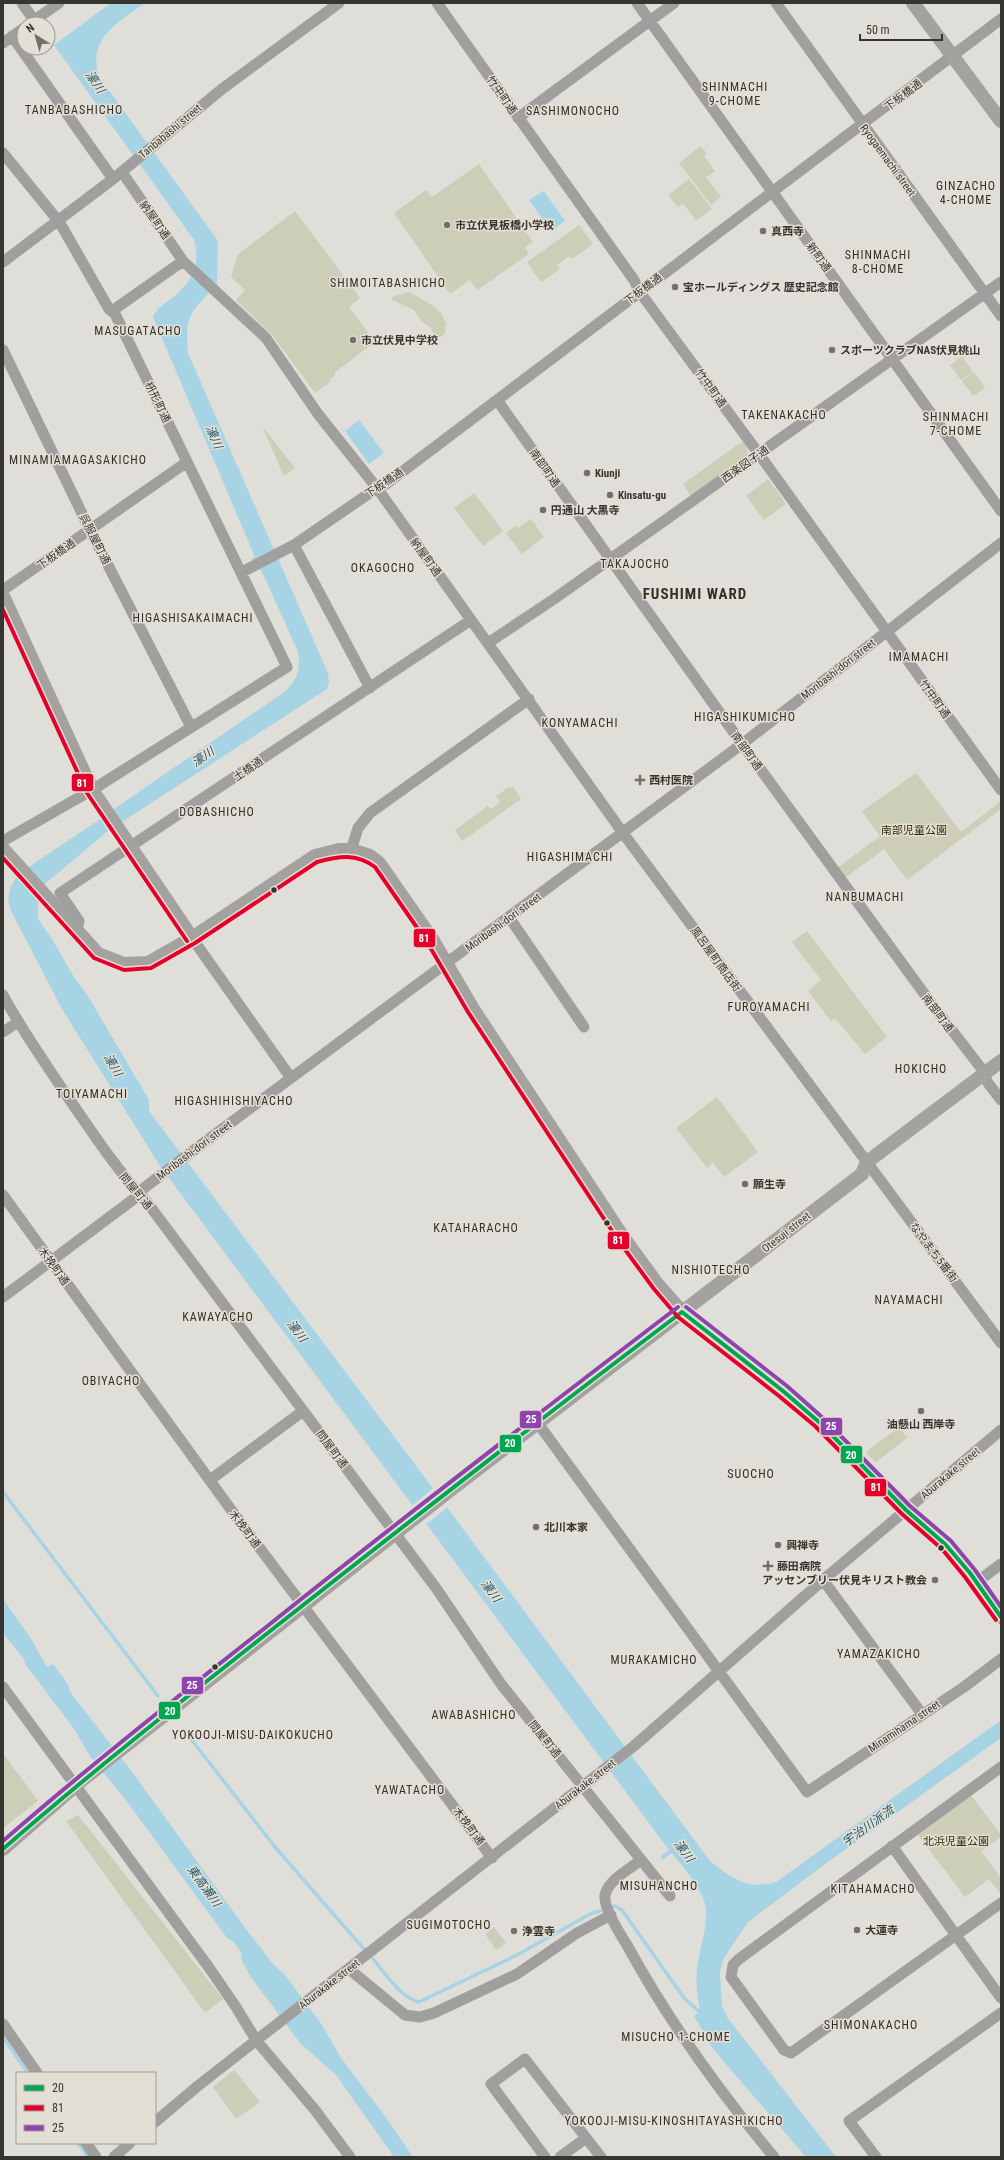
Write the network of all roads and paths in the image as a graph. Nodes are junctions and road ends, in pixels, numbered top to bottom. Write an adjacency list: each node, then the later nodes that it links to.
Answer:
1 (22, 3): 9 (street)
2 (58, 3): 10 (street)
3 (339, 3): 21 (street, Tanbabashi street)
4 (438, 3): 17 (street, 竹中町通)
5 (637, 3): 12 (street, 新町通)
6 (674, 3): 12 (street)
7 (776, 3): 19 (street, Ryogaemachi street)
8 (913, 3): 16 (main road)
9 (28, 16)
10 (40, 16)
11 (1001, 19): 16 (street, 下板橋通)
12 (650, 20): 17 (street); 22 (street, 新町通)
13 (16, 33): 14 (street)
14 (12, 36): 15 (street); 21 (street, 納屋町通)
15 (3, 44)
16 (954, 57): 18 (main road); 19 (street, 下板橋通)
17 (518, 118): 27 (street, 竹中町通)
18 (1001, 122)
19 (863, 125): 22 (street, 下板橋通); 28 (street, Ryogaemachi street)
20 (3, 154): 23 (street, 枡形町通)
21 (118, 176): 23 (street, Tanbabashi street); 25 (street, 納屋町通)
22 (772, 192): 27 (street, 下板橋通); 32 (street, 新町通)
23 (58, 221): 24 (street, Tanbabashi street); 29 (street, 枡形町通)
24 (3, 262)
25 (186, 264): 29 (street); 36 (street, 納屋町通)
26 (1001, 282): 28 (street, 西楽図子通)
27 (639, 291): 33 (street, 下板橋通); 34 (street, 竹中町通)
28 (985, 294): 30 (street, Ryogaemachi street); 32 (street, 西楽図子通)
29 (112, 311): 35 (street, 枡形町通)
30 (1001, 316)
31 (3, 350): 38 (street, 呉服屋町通)
32 (892, 360): 34 (street, 西楽図子通); 37 (street, 新町通)
33 (497, 400): 36 (street, 下板橋通); 41 (street, 南部町通)
34 (759, 454): 41 (street, 西楽図子通); 46 (street, 竹中町通)
35 (187, 462): 38 (street, 下板橋通); 42 (street, 枡形町通)
36 (377, 488): 40 (street, 下板橋通); 45 (street, 納屋町通)
37 (1001, 511)
38 (90, 530): 43 (street, 下板橋通); 50 (street, 呉服屋町通)
39 (1001, 543): 46 (street, Moribashi-dori street)
40 (294, 545): 42 (street, 下板橋通); 48 (street)
41 (609, 559): 47 (street, 西楽図子通); 51 (street, 南部町通)
42 (242, 572): 50 (street, 枡形町通)
43 (3, 590)
44 (3, 596): 52 (main road)
45 (471, 620): 47 (street, 納屋町通); 48 (street, 土橋通)
46 (886, 632): 51 (street, Moribashi-dori street); 53 (street, 竹中町通)
47 (488, 643): 49 (street, 納屋町通)
48 (370, 688): 56 (street, 土橋通)
49 (529, 699): 54 (street, 納屋町通); 58 (street)
50 (191, 727): 52 (street)
51 (742, 744): 54 (street, Moribashi-dori street); 68 (street, 南部町通)
52 (92, 790): 55 (street); 56 (main road)
53 (1001, 790)
54 (623, 833): 59 (street, Moribashi-dori street); 71 (street, 風呂屋町商店街)
55 (3, 842)
56 (130, 847): 60 (street, 土橋通); 61 (main road)
57 (3, 849): 60 (main road)
58 (351, 850): 61 (main road); 62 (main road)
59 (509, 917): 62 (street, Moribashi-dori street); 65 (street)
60 (77, 931): 61 (main road)
61 (192, 938): 69 (street)
62 (446, 964): 69 (street, Moribashi-dori street); 76 (main road)
63 (3, 995): 64 (street, 問屋町通)
64 (18, 1022): 66 (street); 72 (street, 問屋町通)
65 (584, 1027)
66 (3, 1032)
67 (1001, 1061): 68 (main road, Otesuji street)
68 (984, 1074): 70 (street, 南部町通); 71 (main road, Otesuji street)
69 (291, 1078): 72 (street, Moribashi-dori street)
70 (1001, 1100)
71 (867, 1162): 76 (main road, Otesuji street); 77 (street, なやまち5番街)
72 (139, 1194): 74 (street, Moribashi-dori street); 78 (street, 問屋町通)
73 (3, 1195): 74 (street, 木挽町通)
74 (51, 1261): 75 (street, Moribashi-dori street); 81 (street, 木挽町通)
75 (3, 1297)
76 (682, 1312): 79 (main road, Otesuji street); 82 (main road)
77 (1001, 1343)
78 (304, 1412): 81 (street); 83 (street, 問屋町通)
79 (537, 1422): 83 (main road, Otesuji street); 90 (street)
80 (1001, 1430): 82 (street, Aburakake street)
81 (210, 1480): 87 (street, 木挽町通)
82 (906, 1510): 85 (street, Aburakake street); 86 (main road)
83 (395, 1533): 87 (main road, Otesuji street); 95 (street, 問屋町通)
84 (1001, 1564): 86 (street)
85 (823, 1580): 90 (street, Aburakake street); 92 (street)
86 (977, 1582): 88 (main road)
87 (303, 1605): 94 (main road, Otesuji street); 98 (street, 木挽町通)
88 (1001, 1616)
89 (1001, 1659): 92 (street, Minamihama street)
90 (718, 1671): 92 (street, Minamihama street); 95 (street, Aburakake street)
91 (3, 1687): 94 (street)
92 (922, 1714)
93 (1001, 1767): 96 (street)
94 (80, 1783): 97 (main road, Otesuji street); 108 (street)
95 (583, 1785): 98 (street, Aburakake street); 99 (street, 問屋町通)
96 (892, 1846): 103 (street); 103 (street)
97 (3, 1849)
98 (492, 1858): 104 (street, Aburakake street)
99 (642, 1860): 100 (street, 問屋町通); 102 (street)
100 (670, 1896)
101 (1001, 1903): 103 (street)
102 (609, 1910): 104 (street); 120 (street)
103 (956, 1936): 105 (street)
104 (349, 1969): 108 (street, Aburakake street)
105 (1001, 1998)
106 (1001, 2013): 121 (street)
107 (3, 2024): 109 (street)
108 (256, 2040): 110 (street, Aburakake street); 116 (street)
109 (36, 2072)
110 (156, 2121)
111 (586, 2138): 117 (street); 118 (street); 119 (street)
112 (87, 2144): 114 (street)
113 (129, 2144): 115 (street)
114 (96, 2157)
115 (114, 2157)
116 (350, 2157)
117 (545, 2157)
118 (560, 2157)
119 (601, 2157)
120 (774, 2157)
121 (876, 2157)

